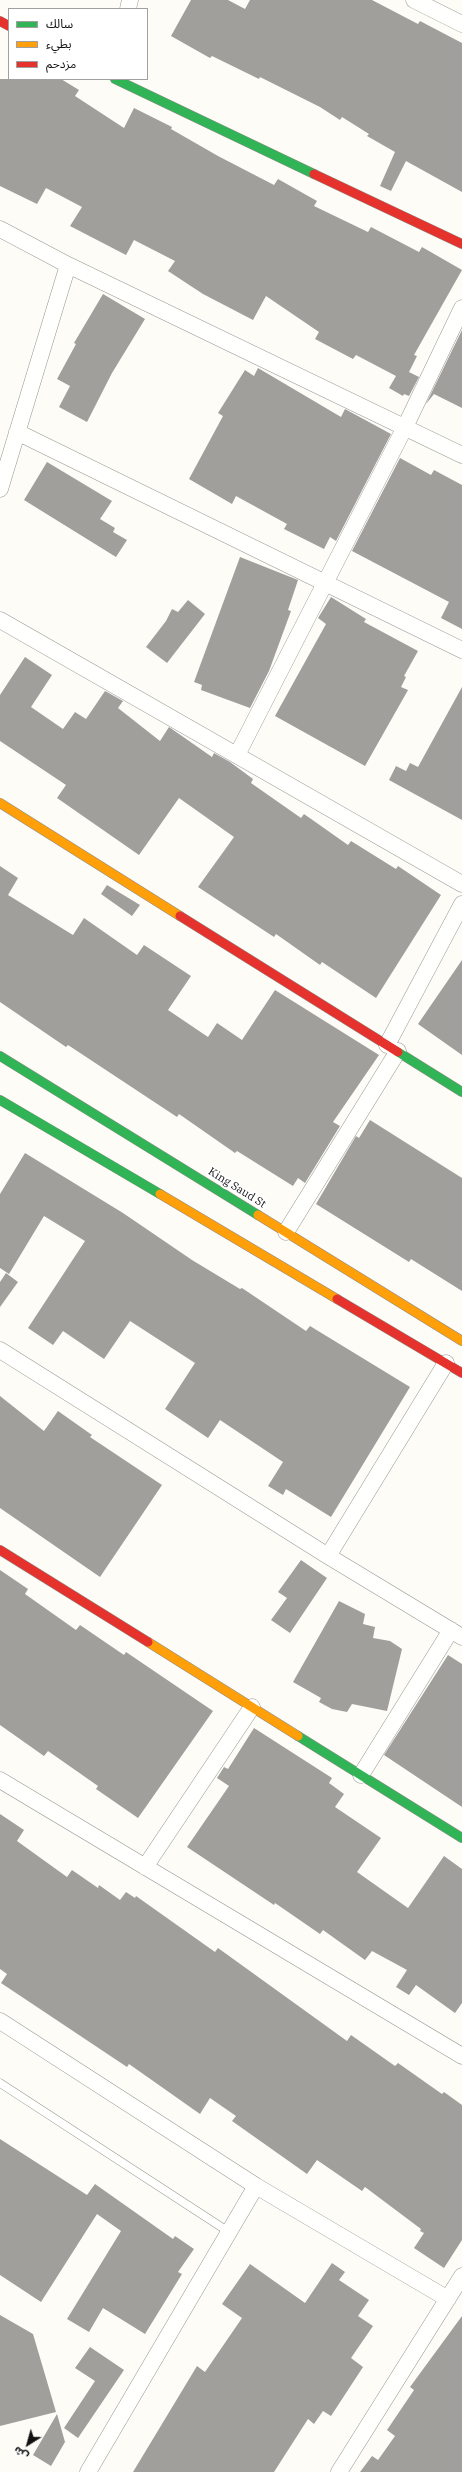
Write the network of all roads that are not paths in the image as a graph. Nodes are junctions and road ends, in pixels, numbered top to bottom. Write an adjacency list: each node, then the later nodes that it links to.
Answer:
1 (414, 0): 2 (street)
2 (462, 24)
3 (117, 80): 5 (street)
4 (0, 229): 6 (street)
5 (462, 244)
6 (68, 265): 8 (street); 9 (street)
7 (462, 308): 8 (street)
8 (405, 427): 10 (street); 12 (street)
9 (17, 432): 11 (street); 12 (street)
10 (462, 455)
11 (0, 489)
12 (326, 583): 14 (street); 15 (street)
13 (0, 620): 15 (street)
14 (462, 650)
15 (237, 755): 17 (street)
16 (0, 803): 19 (street)
17 (462, 884)
18 (462, 904): 19 (street)
19 (392, 1048): 21 (street); 23 (street)
20 (0, 1056): 23 (street, King Saud St)
21 (462, 1092)
22 (0, 1100): 26 (street)
23 (286, 1232): 24 (street, King Saud St)
24 (462, 1341)
25 (0, 1350): 29 (street)
26 (446, 1363): 27 (street); 29 (street)
27 (462, 1373)
28 (0, 1550): 31 (street)
29 (328, 1556): 30 (street)
30 (457, 1633): 32 (street)
31 (252, 1707): 32 (street); 35 (street)
32 (361, 1775): 34 (street)
33 (0, 1780): 35 (street)
34 (462, 1838)
35 (144, 1867): 37 (street)
36 (3, 2028): 39 (street)
37 (462, 2056)
38 (0, 2083): 40 (lane)
39 (256, 2186): 40 (street); 42 (street)
40 (229, 2232): 43 (street)
41 (462, 2276): 42 (street)
42 (448, 2298): 44 (street)
43 (88, 2472)
44 (338, 2472)

